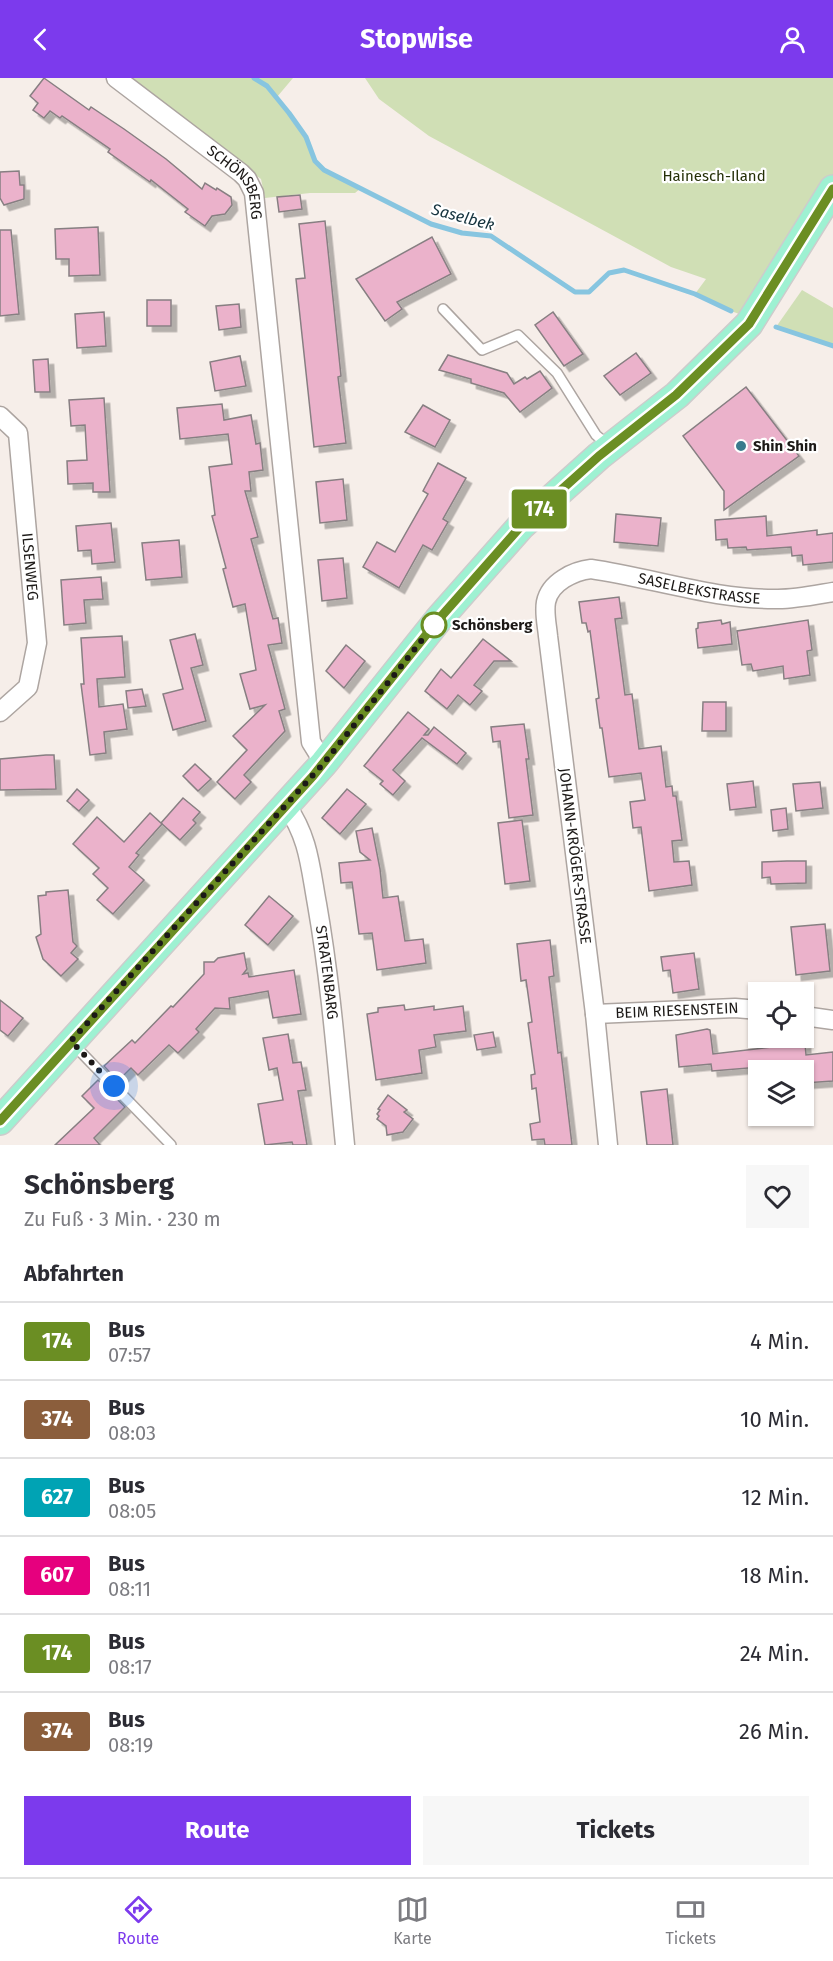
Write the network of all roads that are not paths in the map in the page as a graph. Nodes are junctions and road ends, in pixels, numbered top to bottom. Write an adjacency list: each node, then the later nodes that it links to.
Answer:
1 (116, 78): 9 (street, SCHÖNSBERG)
2 (833, 189): 5 (main road)
3 (443, 309): 5 (lane)
4 (0, 416): 8 (street, ILSENWEG)
5 (610, 447): 9 (main road)
6 (568, 575): 7 (street, SASELBEKSTRASSE); 12 (street, JOHANN-KRÖGER-STRASSE)
7 (833, 592)
8 (0, 712)
9 (324, 763): 10 (main road)
10 (286, 805): 15 (main road); 18 (street, STRATENBARG)
11 (748, 1009): 12 (street, BEIM RIESENSTEIN)
12 (595, 1014): 19 (street, JOHANN-KRÖGER-STRASSE)
13 (814, 1017): 14 (street)
14 (833, 1020)
15 (71, 1041): 16 (main road); 17 (lane)
16 (0, 1121)
17 (171, 1145)
18 (345, 1145)
19 (608, 1145)

